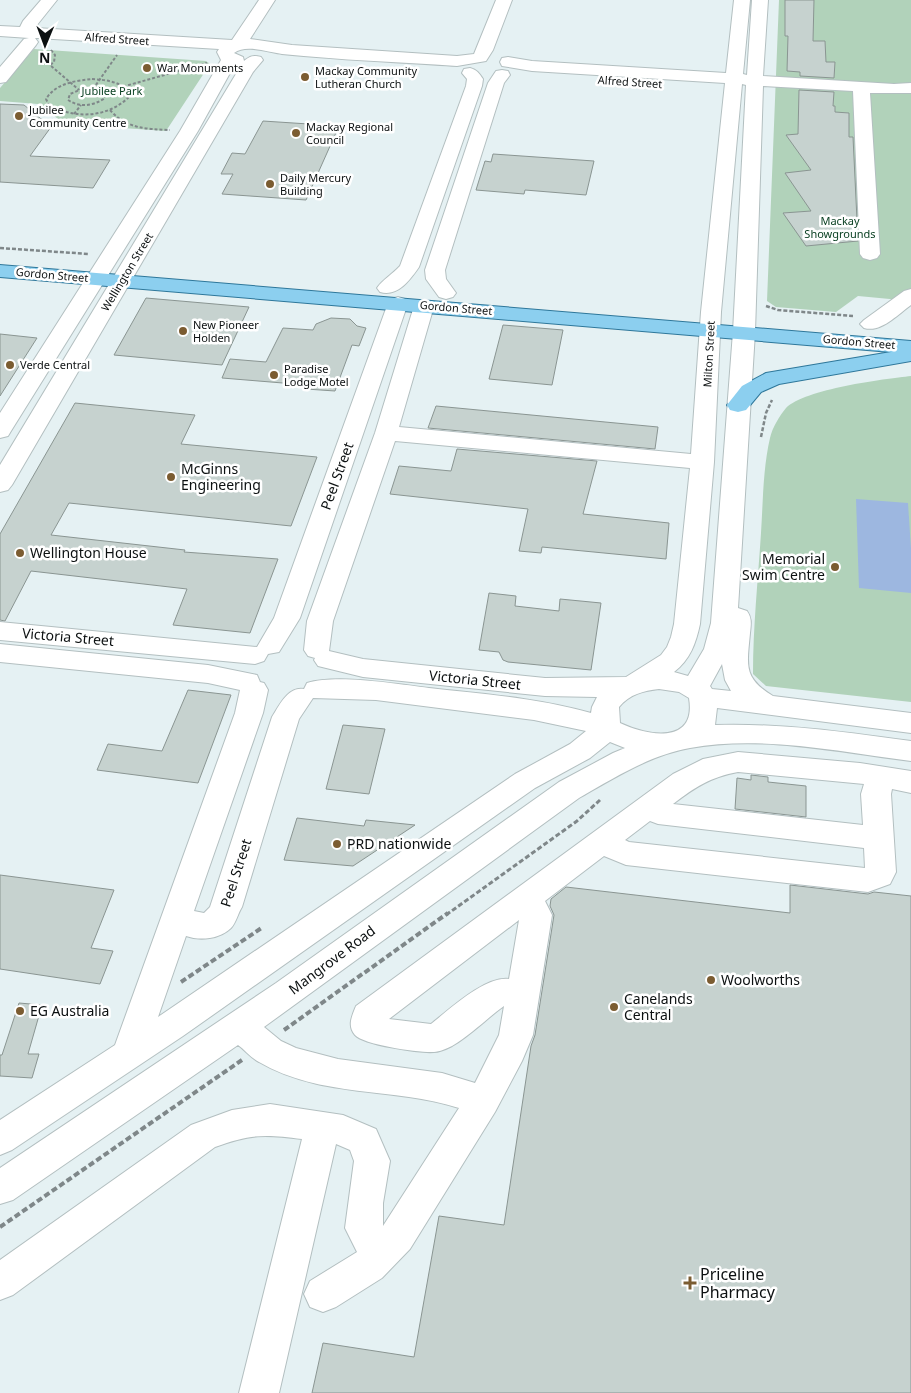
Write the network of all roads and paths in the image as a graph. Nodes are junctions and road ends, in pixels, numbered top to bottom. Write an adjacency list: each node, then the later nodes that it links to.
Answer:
1 (31, 0): 7 (street)
2 (49, 0): 9 (street)
3 (267, 0): 12 (street, Wellington Street)
4 (504, 0): 16 (street)
5 (742, 0): 22 (street, Milton Street)
6 (760, 0): 23 (street)
7 (0, 30): 9 (street, Alfred Street)
8 (270, 30): 13 (street, Wellington Street)
9 (32, 38): 10 (street, Alfred Street); 12 (street, Alfred Street); 17 (street)
10 (0, 40)
11 (51, 50): 21 (path)
12 (228, 53): 13 (street, Alfred Street); 24 (path); 32 (street, Wellington Street)
13 (260, 53): 16 (street); 42 (street, Wellington Street)
14 (117, 55): 18 (path)
15 (505, 64): 16 (street, Alfred Street); 22 (street, Alfred Street); 34 (street)
16 (473, 65): 33 (street)
17 (0, 78)
18 (100, 80): 21 (path); 24 (path); 26 (path)
19 (862, 80): 20 (street); 23 (street, Alfred Street); 25 (street); 38 (street)
20 (911, 81)
21 (70, 83): 27 (path); 31 (path)
22 (733, 84): 23 (street, Alfred Street); 49 (street, Milton Street)
23 (755, 85): 51 (street)
24 (125, 86): 28 (path); 30 (path)
25 (911, 88)
26 (93, 89): 27 (path); 28 (path)
27 (79, 90): 29 (path)
28 (104, 92): 29 (path)
29 (81, 104): 31 (path)
30 (110, 110): 31 (path); 32 (path)
31 (74, 114)
32 (189, 131): 40 (street, Wellington Street)
33 (446, 163): 34 (street); 35 (street)
34 (469, 165): 36 (street)
35 (428, 214): 36 (street); 46 (street)
36 (453, 216): 44 (street)
37 (0, 248): 40 (path)
38 (870, 254)
39 (0, 257): 40 (main road, Gordon Street)
40 (97, 266): 41 (main road, Gordon Street); 42 (main road, Gordon Street); 57 (street, Wellington Street)
41 (0, 271)
42 (126, 274): 43 (main road, Gordon Street); 46 (main road, Gordon Street); 61 (street, Wellington Street)
43 (351, 285): 46 (main road, Gordon Street); 48 (main road)
44 (446, 293): 46 (main road, Gordon Street); 49 (main road, Gordon Street)
45 (911, 295): 50 (street)
46 (392, 296): 48 (main road, Gordon Street); 64 (street, Peel Street)
47 (762, 301): 50 (path)
48 (424, 306): 49 (main road, Gordon Street); 58 (street)
49 (711, 321): 51 (main road, Gordon Street); 60 (street, Milton Street)
50 (875, 321): 51 (main road, Gordon Street); 52 (main road, Gordon Street)
51 (744, 324): 53 (main road, Gordon Street); 56 (street)
52 (911, 328)
53 (911, 347)
54 (911, 356): 56 (main road)
55 (776, 396): 59 (path)
56 (738, 405): 62 (street)
57 (0, 431)
58 (386, 433): 60 (street); 66 (street)
59 (760, 445)
60 (702, 462): 68 (street, Milton Street)
61 (0, 484)
62 (728, 570): 69 (street); 71 (street)
63 (0, 631): 64 (street, Victoria Street)
64 (262, 650): 66 (street); 67 (street)
65 (0, 653): 67 (street, Victoria Street)
66 (322, 655): 68 (street, Victoria Street); 70 (street)
67 (250, 686): 70 (street); 82 (street)
68 (630, 686): 69 (street); 73 (street)
69 (699, 693): 71 (street); 74 (street)
70 (308, 694): 73 (street, Victoria Street); 82 (street, Peel Street)
71 (767, 705): 72 (street)
72 (911, 723)
73 (606, 728): 74 (street); 87 (street)
74 (678, 740): 75 (street); 86 (street, Mangrove Road)
75 (911, 751)
76 (881, 777): 77 (street); 78 (street); 79 (street)
77 (911, 782)
78 (647, 808): 79 (street); 80 (street)
79 (879, 838): 80 (street)
80 (603, 841): 81 (street)
81 (524, 899): 85 (street); 85 (street)
82 (177, 915): 84 (street)
83 (263, 927): 84 (path)
84 (153, 988): 87 (street)
85 (523, 995): 89 (street)
86 (240, 1026): 89 (street); 92 (street, Mangrove Road)
87 (128, 1055): 91 (street)
88 (241, 1061): 93 (path)
89 (483, 1101): 94 (street)
90 (322, 1127): 94 (street); 95 (street); 97 (street)
91 (0, 1139)
92 (0, 1188)
93 (0, 1227)
94 (383, 1252): 96 (street)
95 (0, 1282)
96 (323, 1294)
97 (259, 1393)

